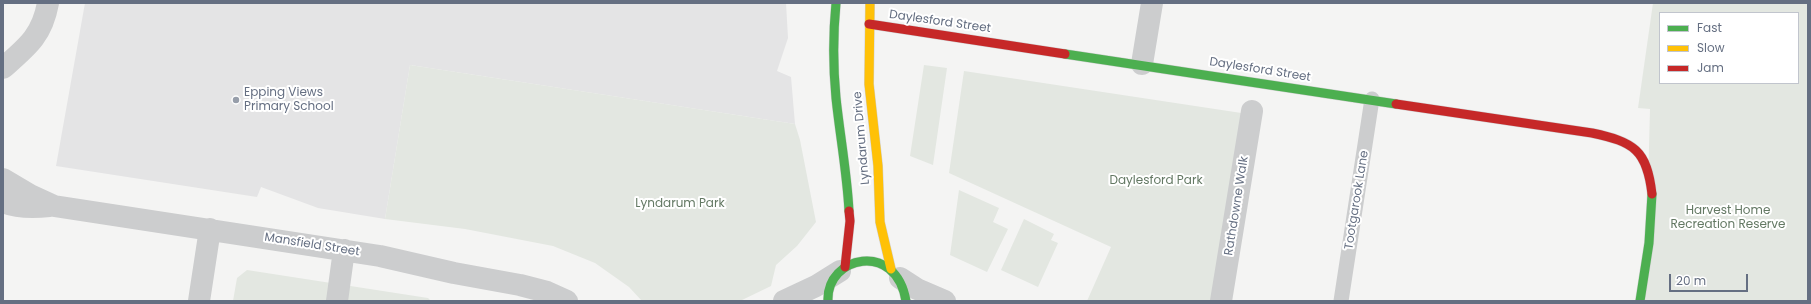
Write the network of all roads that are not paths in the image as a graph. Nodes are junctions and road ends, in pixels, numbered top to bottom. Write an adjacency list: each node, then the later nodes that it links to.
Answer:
1 (48, 3): 7 (street)
2 (836, 3): 15 (street, Lyndarum Drive)
3 (870, 3): 5 (street, Lyndarum Drive)
4 (1152, 3): 6 (street)
5 (869, 24): 6 (street, Daylesford Street); 16 (street, Lyndarum Drive)
6 (1142, 64): 8 (street, Daylesford Street)
7 (3, 68)
8 (1372, 100): 25 (lane, Tootgarook Lane); 26 (street, Daylesford Street)
9 (1252, 111): 24 (street, Rathdowne Walk)
10 (3, 179): 12 (street, Mansfield Street)
11 (3, 202): 12 (street, Mansfield Street)
12 (54, 206): 13 (street, Mansfield Street)
13 (210, 229): 14 (street, Mansfield Street); 17 (street)
14 (344, 250): 18 (street); 19 (street, Mansfield Street)
15 (842, 269): 16 (street); 20 (street); 21 (street)
16 (896, 273): 22 (street, Lyndarum Drive); 23 (street)
17 (199, 301)
18 (337, 301)
19 (566, 301)
20 (784, 301)
21 (828, 301)
22 (906, 301)
23 (945, 301)
24 (1221, 301)
25 (1341, 301)
26 (1640, 301)

